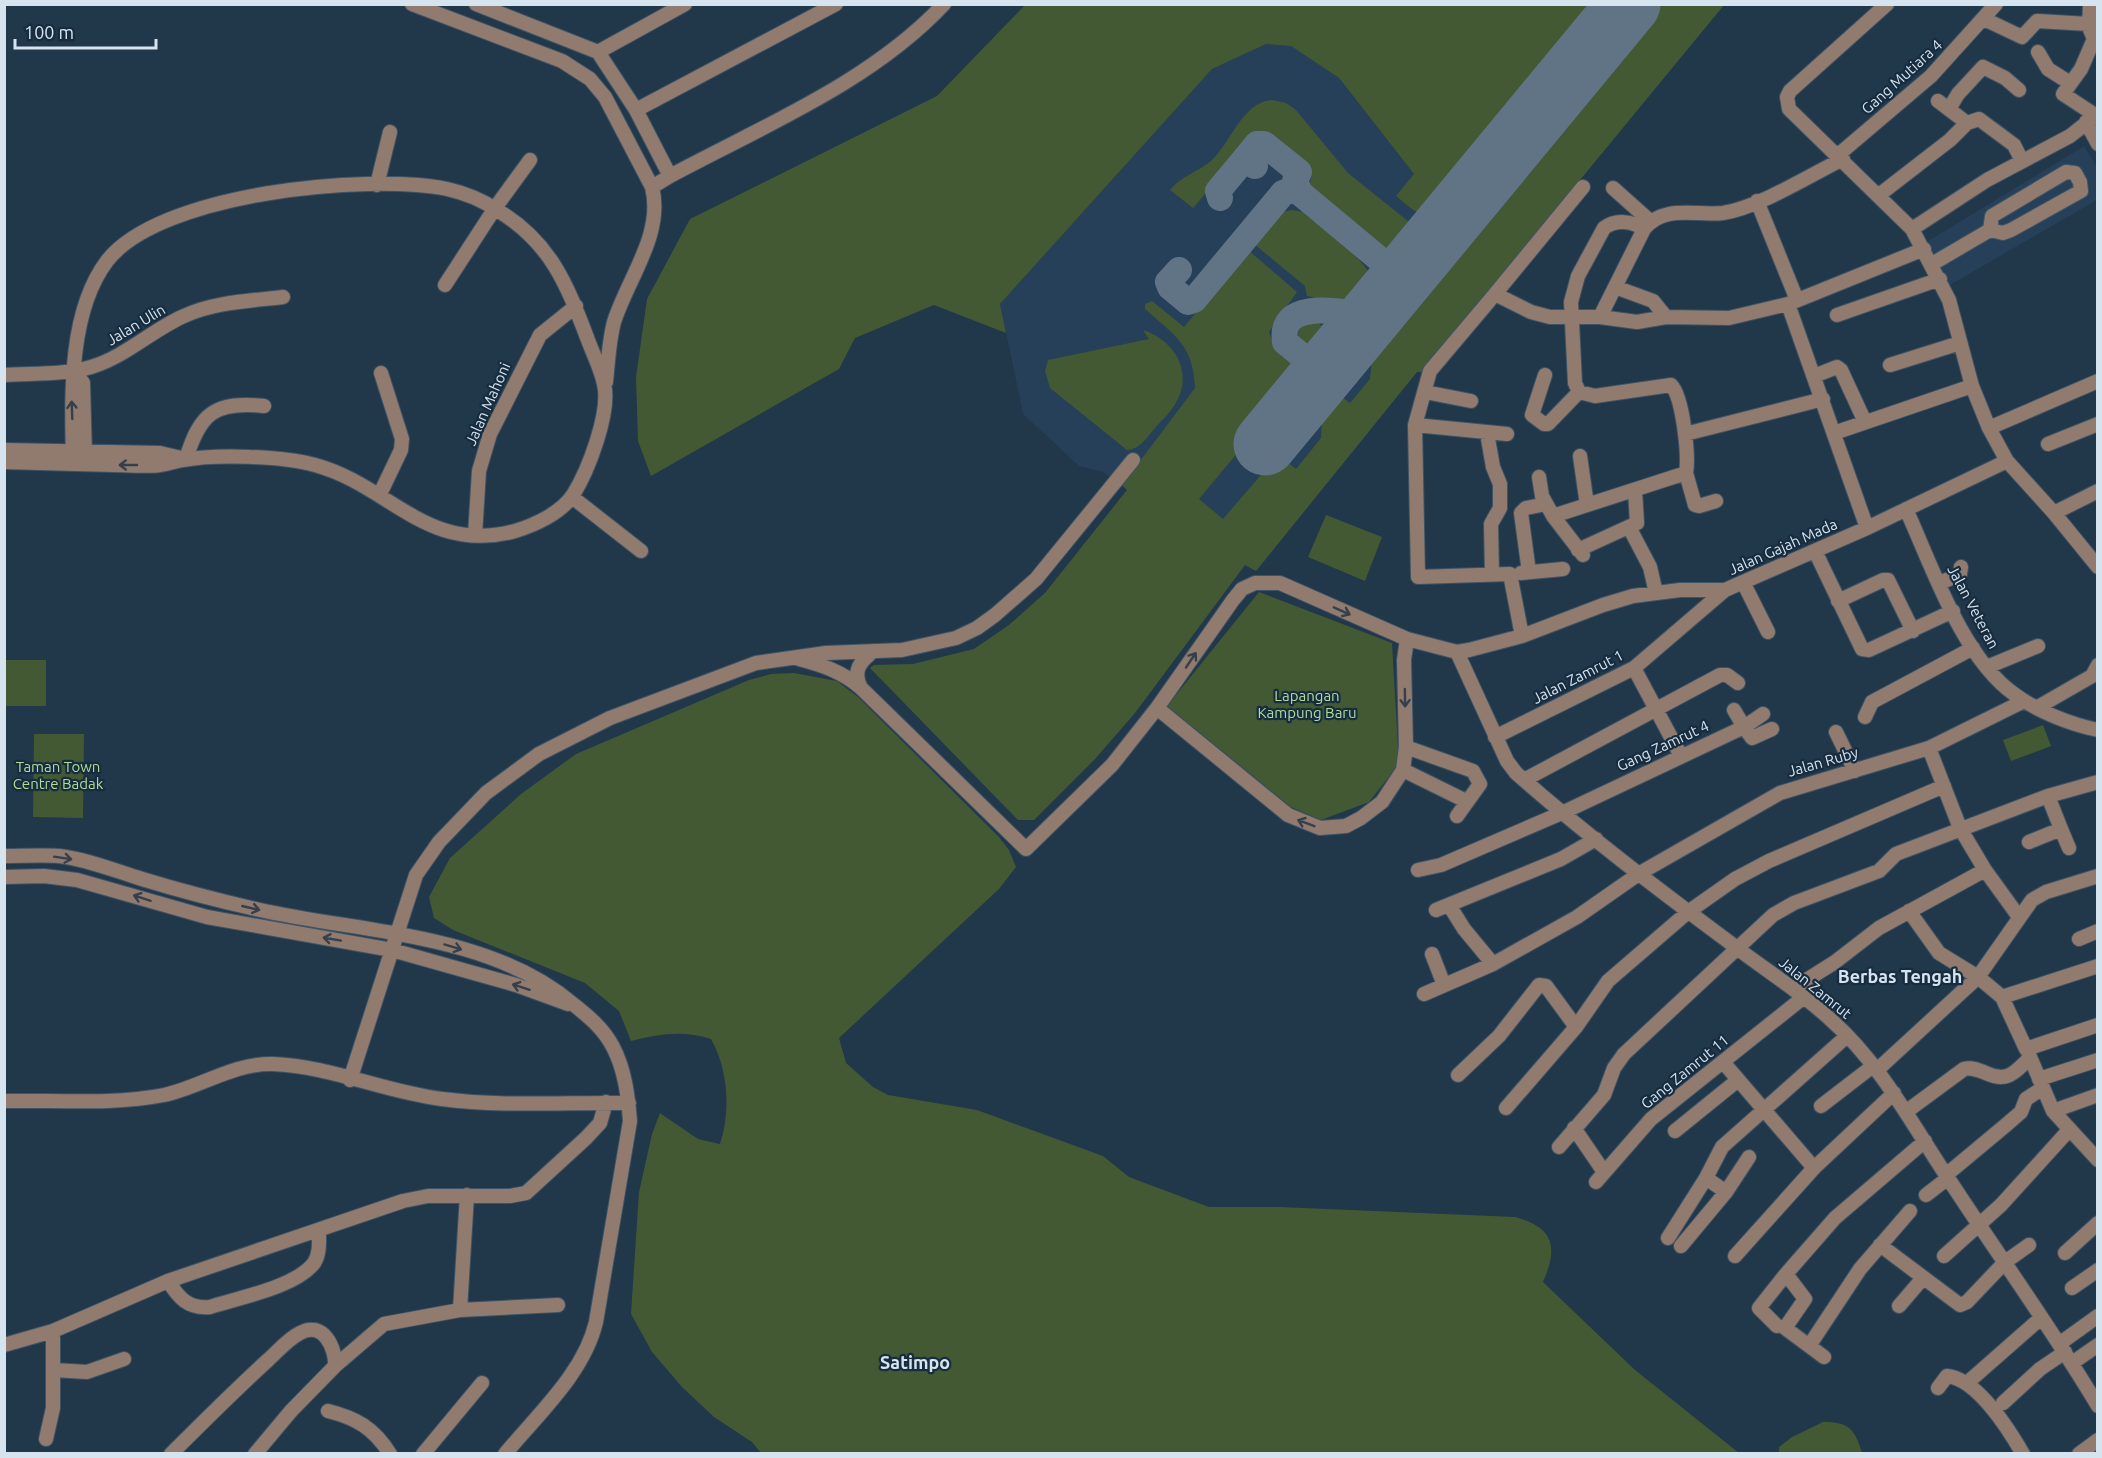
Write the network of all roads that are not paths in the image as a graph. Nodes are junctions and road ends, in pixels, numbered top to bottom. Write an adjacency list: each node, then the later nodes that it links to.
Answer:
1 (412, 4): 25 (street)
2 (476, 4): 11 (street)
3 (685, 4): 11 (street)
4 (944, 4): 23 (street)
5 (1887, 4): 20 (street)
6 (1996, 4): 9 (street, Gang Mutiara 4)
7 (2090, 4): 10 (street)
8 (835, 5): 15 (street)
9 (1984, 19): 10 (street); 20 (street, Gang Mutiara 4)
10 (2089, 24): 13 (street)
11 (598, 52): 15 (street)
12 (2038, 52): 13 (street)
13 (2070, 83): 16 (street)
14 (2019, 90): 17 (street)
15 (636, 110): 23 (street)
16 (2093, 117): 19 (street); 22 (street)
17 (1967, 123): 22 (street); 28 (street)
18 (390, 132): 24 (street)
19 (2097, 144)
20 (1840, 157): 28 (street); 29 (street, Gang Mutiara 4)
21 (530, 160): 30 (street)
22 (2022, 161): 32 (street)
23 (670, 176): 25 (street)
24 (377, 185): 30 (street); 51 (street)
25 (652, 187): 48 (street)
26 (1583, 187): 39 (street)
27 (1613, 188): 31 (street)
28 (1879, 195): 32 (street)
29 (1756, 201): 31 (street, Gang Mutiara 4); 41 (street)
30 (495, 208): 37 (street); 42 (street)
31 (1647, 225): 38 (street); 46 (street)
32 (1912, 229): 34 (street)
33 (1990, 230): 33 (street); 35 (street)
34 (1924, 249): 35 (street); 41 (street)
35 (1932, 264): 36 (street)
36 (1940, 279): 43 (street); 47 (street)
37 (445, 285)
38 (1615, 286): 44 (street); 45 (street)
39 (1495, 294): 46 (street); 59 (street)
40 (283, 297): 51 (street, Jalan Ulin)
41 (1792, 302): 45 (street); 55 (street)
42 (576, 306): 49 (street); 96 (street, Jalan Mahoni)
43 (1837, 315)
44 (1600, 317): 45 (street); 46 (street)
45 (1665, 317)
46 (1570, 319): 60 (street)
47 (1960, 343): 50 (street); 57 (street)
48 (610, 345): 49 (street); 58 (street)
49 (592, 350): 58 (street)
50 (1890, 365)
51 (75, 371): 53 (street, Jalan Ulin); 73 (street)
52 (381, 373): 85 (street)
53 (4, 375)
54 (1545, 375): 60 (street)
55 (1814, 376): 61 (street); 64 (street)
56 (2097, 381): 67 (street)
57 (1972, 386): 64 (street); 67 (street)
58 (605, 387): 86 (street)
59 (1425, 392): 62 (street); 66 (street)
60 (1579, 392): 71 (street)
61 (1823, 399): 69 (street); 71 (street)
62 (1471, 401)
63 (264, 406): 76 (street)
64 (1865, 422): 69 (street)
65 (2097, 424): 72 (street)
66 (1414, 425): 68 (street); 104 (street)
67 (1989, 429): 78 (street)
68 (1487, 433): 70 (street); 88 (street)
69 (1834, 433): 95 (street)
70 (1507, 434)
71 (1685, 434): 81 (street)
72 (2048, 444)
73 (79, 449): 74 (street); 76 (street); 80 (street)
74 (4, 450)
75 (1580, 456): 89 (street)
76 (186, 459): 80 (street, one-way to 80); 85 (street)
77 (1133, 460): 117 (street)
78 (2007, 461): 90 (street, Jalan Gajah Mada); 93 (street)
79 (4, 462): 80 (street)
80 (79, 464)
81 (1686, 473): 83 (street); 87 (street)
82 (1539, 477): 91 (street)
83 (1635, 490): 89 (street); 94 (street)
84 (2097, 491): 93 (street)
85 (380, 494): 96 (street)
86 (572, 497): 96 (street); 97 (street)
87 (1716, 501)
88 (1501, 504): 92 (street); 104 (street)
89 (1587, 505): 91 (street)
90 (1906, 509): 95 (street, Jalan Gajah Mada); 106 (street, Jalan Veteran)
91 (1549, 510): 92 (street); 94 (street)
92 (1522, 511): 102 (street)
93 (2054, 513): 99 (street)
94 (1629, 527): 108 (street)
95 (1867, 528): 98 (street, Jalan Gajah Mada)
96 (475, 535)
97 (640, 551)
98 (1815, 551): 105 (street, Jalan Gajah Mada); 109 (street)
99 (2096, 562)
100 (1960, 567): 106 (street)
101 (1563, 569): 102 (street)
102 (1529, 572): 103 (street)
103 (1510, 574): 104 (street); 113 (street)
104 (1492, 575)
105 (1743, 582): 107 (street, Jalan Gajah Mada); 112 (street)
106 (1940, 583): 110 (street, Jalan Veteran)
107 (1725, 590): 108 (street, Jalan Gajah Mada); 122 (street, Jalan Zamrut 1)
108 (1656, 593): 113 (street, Jalan Gajah Mada)
109 (1838, 601): 111 (street); 111 (street)
110 (1953, 611): 111 (street); 116 (street, Jalan Veteran)
111 (1913, 630)
112 (1768, 632)
113 (1522, 636): 118 (street, Jalan Gajah Mada)
114 (1407, 639): 118 (street); 127 (street, one-way to 114); 137 (street, one-way to 137)
115 (2038, 646): 121 (street)
116 (1973, 648): 121 (street, Jalan Veteran); 131 (street)
117 (874, 651): 119 (street); 124 (street)
118 (1457, 652): 136 (street, Jalan Zamrut)
119 (791, 656): 124 (street); 166 (street)
120 (2097, 665): 126 (street)
121 (1987, 667): 125 (street, Jalan Veteran)
122 (1634, 668): 128 (street); 136 (street, Jalan Zamrut 1)
123 (1738, 683): 128 (street)
124 (861, 688): 127 (street)
125 (2024, 701): 126 (street, Jalan Veteran); 138 (street, Jalan Ruby)
126 (2038, 707): 134 (street, Jalan Veteran)
127 (1157, 708): 140 (street, one-way to 127)
128 (1655, 709): 139 (street); 142 (street)
129 (1734, 710): 132 (street)
130 (1763, 714): 132 (street, Gang Zamrut 4)
131 (1865, 717)
132 (1744, 727): 133 (street); 139 (street, Gang Zamrut 4)
133 (1772, 729)
134 (2097, 730)
135 (1836, 732): 141 (street)
136 (1495, 737): 142 (street, Jalan Zamrut)
137 (1406, 747): 140 (street); 146 (street)
138 (1929, 748): 141 (street, Jalan Ruby); 144 (street)
139 (1681, 756): 147 (street, Gang Zamrut 4)
140 (1403, 770): 146 (street)
141 (1855, 771): 158 (street, Jalan Ruby)
142 (1524, 780): 147 (street, Jalan Zamrut)
143 (2097, 782): 145 (street)
144 (1944, 786): 149 (street); 163 (street)
145 (2048, 796): 149 (street); 150 (street)
146 (1466, 801): 148 (street)
147 (1564, 812): 151 (street, Jalan Zamrut); 155 (street, Gang Zamrut 4)
148 (1457, 816)
149 (1960, 828): 156 (street); 168 (street)
150 (2061, 829): 152 (street); 153 (street)
151 (1596, 839): 158 (street, Jalan Zamrut); 171 (street)
152 (2029, 842)
153 (2069, 848)
154 (4, 856): 157 (street, one-way to 157)
155 (1418, 870)
156 (1985, 870): 162 (street, Gang Zamrut 11); 164 (street)
157 (115, 871): 161 (street); 166 (street, one-way to 166)
158 (1640, 873): 163 (street, Jalan Zamrut); 171 (street, Jalan Ruby)
159 (2097, 876): 164 (street)
160 (4, 877): 161 (street)
161 (109, 887): 169 (street, one-way to 161)
162 (1909, 911): 173 (street); 175 (street, Gang Zamrut 11)
163 (1688, 912): 168 (street, Jalan Zamrut); 180 (street)
164 (2019, 917): 173 (street)
165 (2097, 931): 167 (street)
166 (397, 932): 169 (street); 178 (street, one-way to 178)
167 (2079, 939)
168 (1736, 948): 175 (street, Jalan Zamrut); 200 (street)
169 (392, 950): 178 (street, one-way to 169); 187 (street)
170 (1432, 954): 174 (street)
171 (1493, 964): 174 (street, Jalan Ruby)
172 (2097, 966): 177 (street)
173 (1978, 977): 177 (street); 185 (street)
174 (1444, 985): 176 (street, Jalan Ruby)
175 (1799, 993): 181 (street, Jalan Zamrut); 184 (street, Gang Zamrut 11)
176 (1424, 994)
177 (2002, 997): 182 (street)
178 (576, 1006): 194 (street)
179 (2097, 1024): 182 (street)
180 (1576, 1027): 186 (street); 196 (street)
181 (1847, 1036): 185 (street, Jalan Zamrut); 197 (street)
182 (2028, 1053): 189 (street); 198 (street)
183 (2097, 1060): 189 (street)
184 (1723, 1062): 188 (street); 200 (street, Gang Zamrut 11)
185 (1875, 1068): 190 (street, Jalan Zamrut); 195 (street)
186 (1458, 1075)
187 (350, 1080): 192 (street); 193 (street)
188 (1738, 1080): 197 (street); 202 (street)
189 (2041, 1084): 199 (street); 208 (street)
190 (1894, 1093): 198 (street, Jalan Zamrut); 207 (street)
191 (2097, 1095): 199 (street)
192 (4, 1101)
193 (606, 1102): 194 (street); 211 (street)
194 (629, 1103): 257 (street)
195 (1821, 1106)
196 (1506, 1107)
197 (1763, 1109): 207 (street); 209 (street)
198 (1907, 1111): 203 (street, Jalan Zamrut)
199 (2054, 1111): 201 (street)
200 (1575, 1128): 204 (street)
201 (2069, 1130): 206 (street); 215 (street)
202 (1675, 1131)
203 (1925, 1142): 208 (street, Jalan Zamrut); 226 (street)
204 (1559, 1147)
205 (1749, 1157): 210 (street)
206 (2097, 1160)
207 (1814, 1168): 222 (street)
208 (1947, 1177): 212 (street); 215 (street, Jalan Zamrut)
209 (1706, 1178): 210 (street); 217 (street)
210 (1726, 1192): 220 (street)
211 (467, 1195): 216 (street); 232 (street)
212 (1926, 1196)
213 (1910, 1210): 218 (street)
214 (2097, 1223): 221 (street)
215 (1978, 1224): 223 (street); 224 (street, Jalan Zamrut)
216 (319, 1231): 228 (street); 228 (street)
217 (1668, 1238)
218 (1880, 1245): 227 (street); 239 (street)
219 (2029, 1245): 224 (street)
220 (1681, 1246)
221 (2065, 1253)
222 (1735, 1256)
223 (1944, 1256)
224 (2005, 1262): 227 (street); 234 (street, Jalan Zamrut)
225 (2097, 1270): 229 (street)
226 (1786, 1274): 235 (street); 239 (street)
227 (1923, 1278): 231 (street)
228 (168, 1281): 236 (street)
229 (2072, 1288)
230 (558, 1305): 232 (street)
231 (1899, 1306)
232 (460, 1310): 243 (street)
233 (2097, 1316): 240 (street)
234 (2041, 1318): 240 (street, Jalan Zamrut); 246 (street)
235 (1777, 1326)
236 (53, 1331): 237 (street); 244 (street)
237 (4, 1345)
238 (2097, 1345): 240 (street)
239 (1809, 1346): 241 (street)
240 (2065, 1353): 248 (street); 249 (street, Jalan Zamrut)
241 (1824, 1358)
242 (124, 1359): 244 (street)
243 (335, 1366): 253 (street); 254 (street)
244 (54, 1370): 251 (street)
245 (482, 1383): 256 (street)
246 (1967, 1383): 247 (street); 258 (street)
247 (1938, 1388)
248 (2003, 1403)
249 (2097, 1406)
250 (328, 1411): 255 (street)
251 (46, 1439)
252 (2097, 1440): 259 (street)
253 (171, 1454)
254 (255, 1454)
255 (390, 1454)
256 (423, 1454)
257 (505, 1454)
258 (2023, 1454)
259 (2079, 1454)

